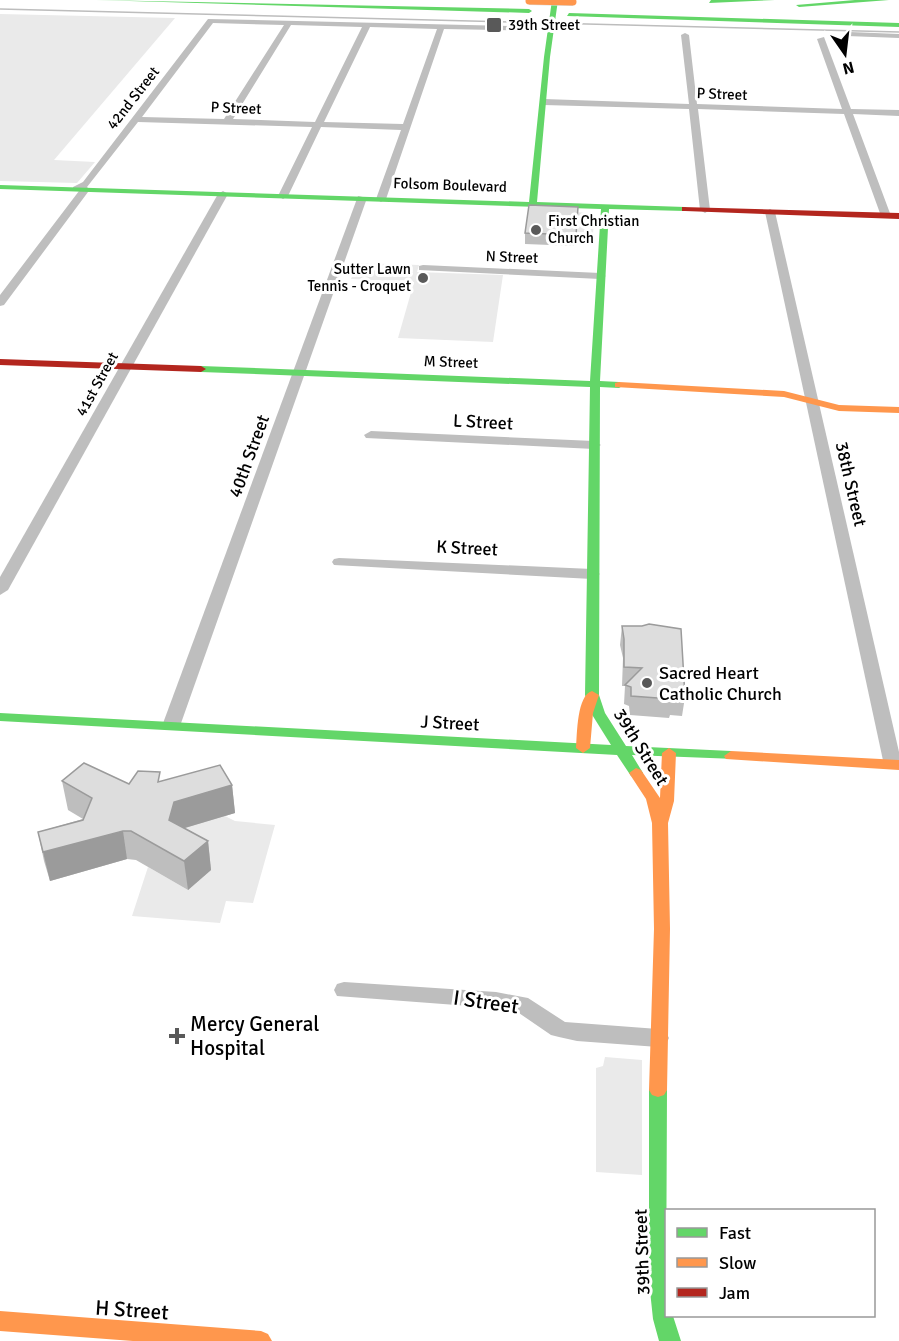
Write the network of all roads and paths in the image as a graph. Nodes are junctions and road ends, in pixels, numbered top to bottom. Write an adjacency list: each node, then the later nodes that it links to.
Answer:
1 (99, 0): 11 (main road)
2 (331, 0): 9 (main road)
3 (493, 0): 9 (main road); 11 (main road)
4 (555, 0): 17 (main road)
5 (772, 0): 8 (main road)
6 (886, 0): 12 (main road)
7 (615, 2): 12 (main road)
8 (698, 2)
9 (463, 3): 11 (main road)
10 (899, 6): 12 (main road)
11 (529, 7): 12 (main road, bridge)
12 (571, 9): 15 (main road)
13 (289, 23): 14 (street); 26 (street, 42nd Street); 27 (street)
14 (367, 25): 16 (street); 28 (street)
15 (899, 25)
16 (441, 27): 17 (street); 29 (street)
17 (552, 29): 22 (main road)
18 (850, 34): 20 (street)
19 (685, 35): 23 (street)
20 (899, 36)
21 (821, 39): 24 (street)
22 (544, 102): 23 (street, P Street); 36 (main road)
23 (693, 107): 24 (street, P Street); 38 (street)
24 (847, 112): 25 (street, P Street); 40 (street)
25 (899, 113)
26 (136, 119): 27 (street, P Street); 31 (street, 42nd Street)
27 (227, 121): 28 (street, P Street)
28 (318, 124): 29 (street, P Street); 33 (street)
29 (406, 126): 35 (street)
30 (0, 187): 31 (main road, Folsom Boulevard)
31 (80, 189): 32 (main road, Folsom Boulevard); 43 (street, 42nd Street)
32 (223, 194): 33 (main road, Folsom Boulevard); 45 (street, 41st Street)
33 (283, 196): 34 (main road, Folsom Boulevard)
34 (362, 198): 35 (main road, Folsom Boulevard); 46 (street, 40th Street)
35 (381, 199): 36 (main road, Folsom Boulevard)
36 (533, 204): 37 (main road, Folsom Boulevard)
37 (604, 207): 38 (main road, Folsom Boulevard); 42 (main road, 39th Street)
38 (705, 210): 39 (main road, Folsom Boulevard)
39 (770, 212): 40 (main road, Folsom Boulevard); 48 (street, 38th Street)
40 (892, 216)
41 (423, 268): 42 (street, N Street)
42 (600, 276): 47 (main road, 39th Street)
43 (0, 303)
44 (0, 362): 45 (main road, M Street)
45 (126, 367): 46 (main road, M Street); 54 (street, 41st Street)
46 (298, 374): 47 (main road, M Street); 57 (street, 40th Street)
47 (595, 384): 48 (main road, M Street); 51 (main road, 39th Street)
48 (812, 400): 49 (main road, M Street); 61 (street, 38th Street)
49 (899, 410)
50 (371, 435): 51 (street, L Street)
51 (594, 445): 53 (main road, 39th Street)
52 (339, 562): 53 (street, K Street)
53 (592, 574): 55 (main road, 39th Street)
54 (0, 590)
55 (592, 695): 58 (main road); 59 (main road, 39th Street)
56 (0, 717): 57 (main road, J Street)
57 (171, 726): 58 (main road, J Street)
58 (583, 748): 59 (main road, J Street)
59 (621, 750): 60 (main road, J Street); 62 (main road, 39th Street)
60 (669, 753): 61 (main road, J Street); 62 (main road)
61 (896, 765)
62 (660, 823): 64 (main road, 39th Street)
63 (344, 990): 64 (street, I Street)
64 (658, 1038): 68 (main road, 39th Street)
65 (0, 1321): 66 (main road, H Street)
66 (116, 1335): 67 (main road, H Street)
67 (261, 1341)
68 (670, 1341)

